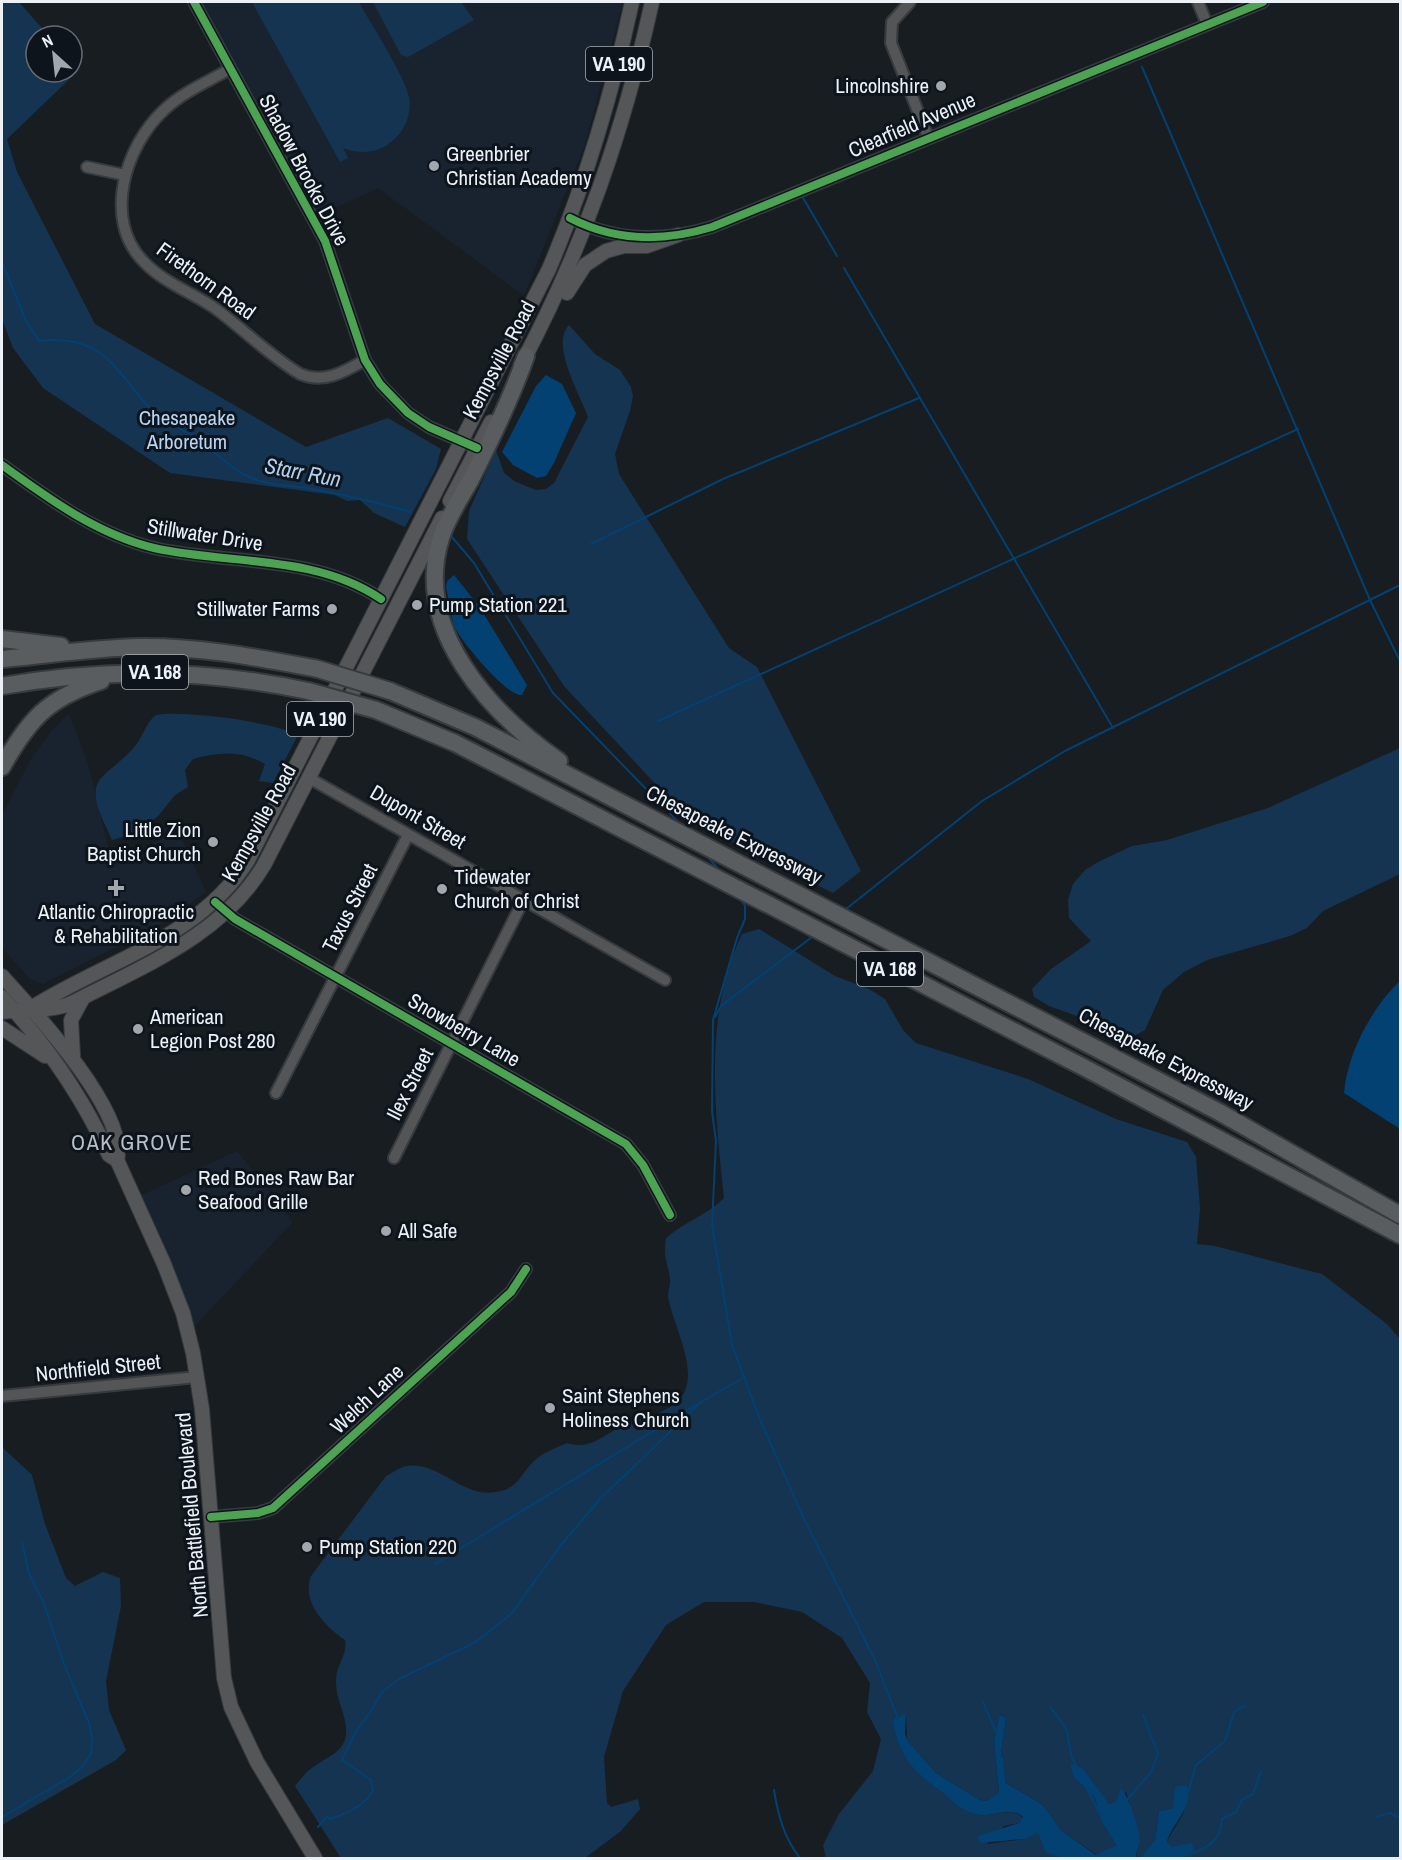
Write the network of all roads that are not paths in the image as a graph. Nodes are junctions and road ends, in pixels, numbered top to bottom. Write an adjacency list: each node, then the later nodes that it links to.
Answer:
1 (194, 2): 8 (street, Shadow Brooke Drive)
2 (632, 2): 12 (main road, Kempsville Road / VA 190)
3 (652, 2): 13 (main road, Kempsville Road / VA 190)
4 (910, 2): 9 (street)
5 (1198, 2): 7 (street)
6 (1263, 2): 7 (street, Clearfield Avenue)
7 (1208, 24): 9 (street, Clearfield Avenue)
8 (230, 69): 11 (street, Firethorn Road); 17 (street, Shadow Brooke Drive)
9 (928, 137): 14 (street, Clearfield Avenue)
10 (87, 167): 11 (street)
11 (125, 175): 17 (street, Firethorn Road)
12 (570, 218): 13 (street, Clearfield Avenue); 18 (main road, Kempsville Road / VA 190)
13 (586, 227): 14 (street, Clearfield Avenue); 15 (main road, Kempsville Road / VA 190)
14 (678, 236): 15 (main road)
15 (539, 331): 16 (main road, Kempsville Road / VA 190)
16 (526, 356): 19 (main road, Kempsville Road / VA 190); 31 (highway)
17 (365, 360): 18 (street, Shadow Brooke Drive)
18 (462, 441): 19 (street, Shadow Brooke Drive); 21 (main road, Kempsville Road / VA 190)
19 (477, 448): 25 (main road, Kempsville Road / VA 190)
20 (2, 465): 21 (street, Stillwater Drive)
21 (381, 599): 25 (main road); 33 (main road, Kempsville Road / VA 190)
22 (2, 639): 23 (highway)
23 (101, 649): 24 (highway, Chesapeake Expressway / VA 168); 31 (highway, Chesapeake Expressway / VA 168, bridge)
24 (2, 658)
25 (368, 661): 29 (main road, Kempsville Road / VA 190)
26 (146, 672): 27 (highway, VA 168); 28 (highway); 51 (highway, VA 168, bridge)
27 (2, 686)
28 (2, 767)
29 (309, 778): 30 (street, Dupont Street); 34 (main road, Kempsville Road / VA 190)
30 (408, 835): 32 (street, Dupont Street); 36 (street, Taxus Street)
31 (684, 835): 50 (highway, Chesapeake Expressway / VA 168)
32 (524, 899): 37 (street, Dupont Street); 43 (street, Ilex Street)
33 (215, 902): 34 (street, Snowberry Lane); 40 (main road, Kempsville Road / VA 190)
34 (227, 913): 36 (street, Snowberry Lane); 39 (main road, Kempsville Road / VA 190)
35 (2, 976): 40 (main road, North Battlefield Boulevard)
36 (337, 977): 43 (street, Snowberry Lane); 46 (street, Taxus Street)
37 (665, 980)
38 (2, 997): 41 (main road, North Battlefield Boulevard)
39 (84, 997): 40 (main road, Kempsville Road / VA 190); 44 (main road)
40 (31, 1008): 41 (main road, VA 190); 44 (main road, North Battlefield Boulevard)
41 (8, 1011): 45 (main road, North Battlefield Boulevard)
42 (2, 1028): 45 (main road)
43 (452, 1044): 47 (street, Ilex Street); 49 (street, Snowberry Lane)
44 (73, 1058): 48 (main road, North Battlefield Boulevard)
45 (62, 1069): 48 (main road, North Battlefield Boulevard)
46 (276, 1093)
47 (394, 1158)
48 (117, 1160): 53 (main road, North Battlefield Boulevard)
49 (670, 1215)
50 (1401, 1215)
51 (1401, 1235)
52 (526, 1269): 55 (street, Welch Lane)
53 (197, 1377): 54 (street, Northfield Street); 55 (main road, North Battlefield Boulevard)
54 (2, 1396)
55 (211, 1517): 56 (main road, North Battlefield Boulevard)
56 (315, 1858)

